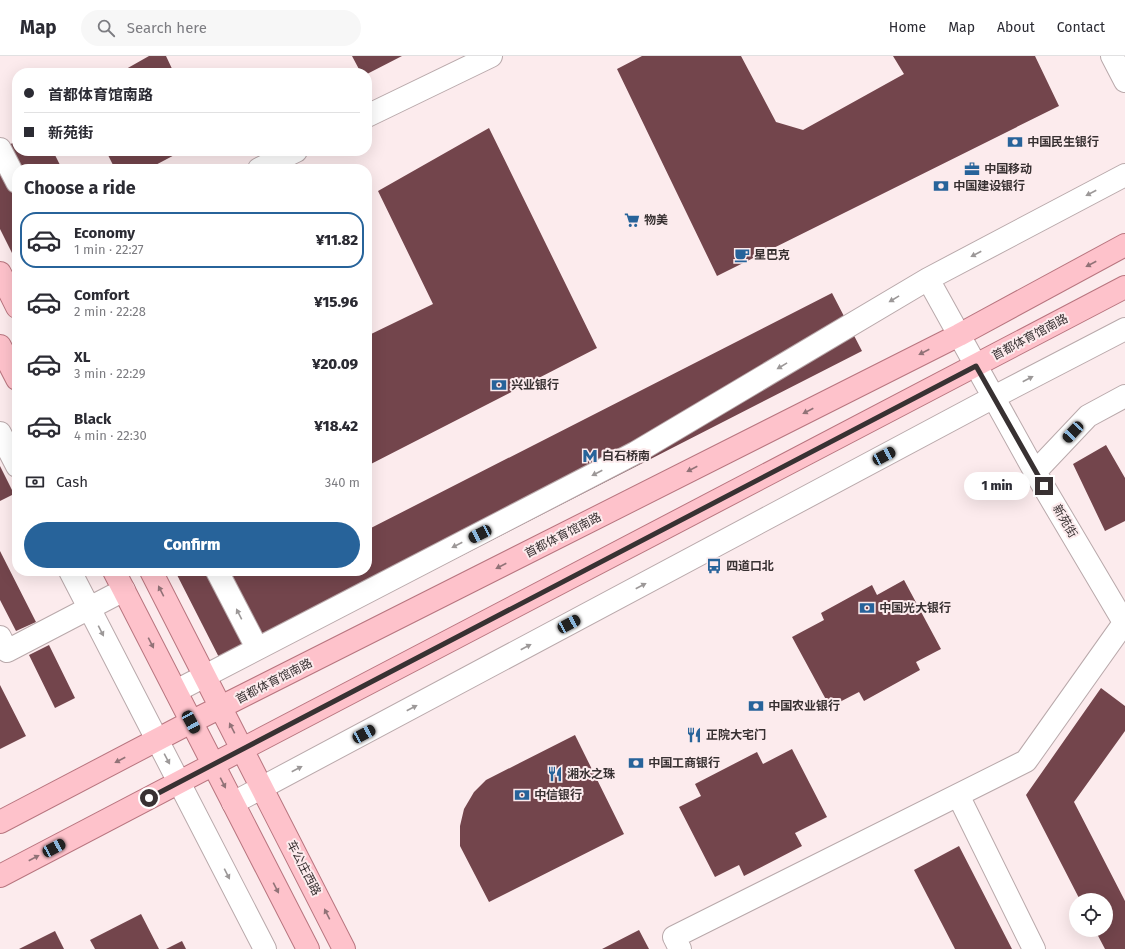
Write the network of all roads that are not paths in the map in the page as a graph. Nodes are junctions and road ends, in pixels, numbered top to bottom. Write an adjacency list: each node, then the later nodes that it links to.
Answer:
1 (491, 56): 4 (street)
2 (1112, 56): 3 (street)
3 (1125, 81)
4 (372, 114)
5 (0, 149): 8 (street)
6 (286, 156): 7 (street)
7 (269, 164)
8 (12, 172)
9 (1125, 175): 12 (street, one-way to 12)
10 (1125, 245): 16 (main road, 首都体育馆南路, one-way to 16)
11 (0, 274): 14 (main road)
12 (928, 279): 16 (street, 新苑街); 32 (street, one-way to 32)
13 (1125, 287): 18 (main road, 首都体育馆南路)
14 (12, 297)
15 (1125, 329): 21 (street, one-way to 15)
16 (959, 334): 18 (street, 新苑街); 35 (main road, 首都体育馆南路, one-way to 35)
17 (0, 346): 19 (main road)
18 (976, 366): 21 (street, 新苑街); 38 (main road, 首都体育馆南路)
19 (12, 370)
20 (1125, 396): 24 (street)
21 (994, 397): 24 (street, 新苑街); 41 (street, one-way to 21)
22 (0, 433): 23 (street)
23 (12, 456)
24 (1035, 472): 30 (street, 新苑街)
25 (73, 576): 29 (street)
26 (154, 576): 33 (main road, one-way to 26)
27 (221, 576): 32 (street, one-way to 27)
28 (119, 580): 29 (street); 34 (main road, one-way to 34)
29 (89, 608): 31 (street); 37 (street, one-way to 37)
30 (1125, 623): 42 (street)
31 (0, 637)
32 (257, 648): 33 (street)
33 (204, 676): 34 (street); 35 (main road, 车公庄西路)
34 (176, 691): 36 (main road)
35 (221, 708): 36 (main road, 首都体育馆南路); 38 (main road, 车公庄西路, one-way to 35)
36 (191, 722): 37 (main road, 首都体育馆南路); 39 (main road)
37 (157, 740): 40 (street, one-way to 40); 44 (main road, 首都体育馆南路, one-way to 44)
38 (242, 749): 39 (main road, 首都体育馆南路); 41 (main road, 车公庄西路)
39 (213, 764): 40 (main road, 首都体育馆南路); 43 (main road, one-way to 43)
40 (179, 782): 45 (main road, 首都体育馆南路, one-way to 40); 46 (street, one-way to 46)
41 (263, 788): 43 (street); 48 (main road, 车公庄西路, one-way to 41)
42 (958, 795): 49 (street); 50 (street)
43 (233, 803): 47 (main road, one-way to 47)
44 (0, 822)
45 (0, 876)
46 (265, 949)
47 (308, 949)
48 (344, 949)
49 (680, 949)
50 (1034, 949)

